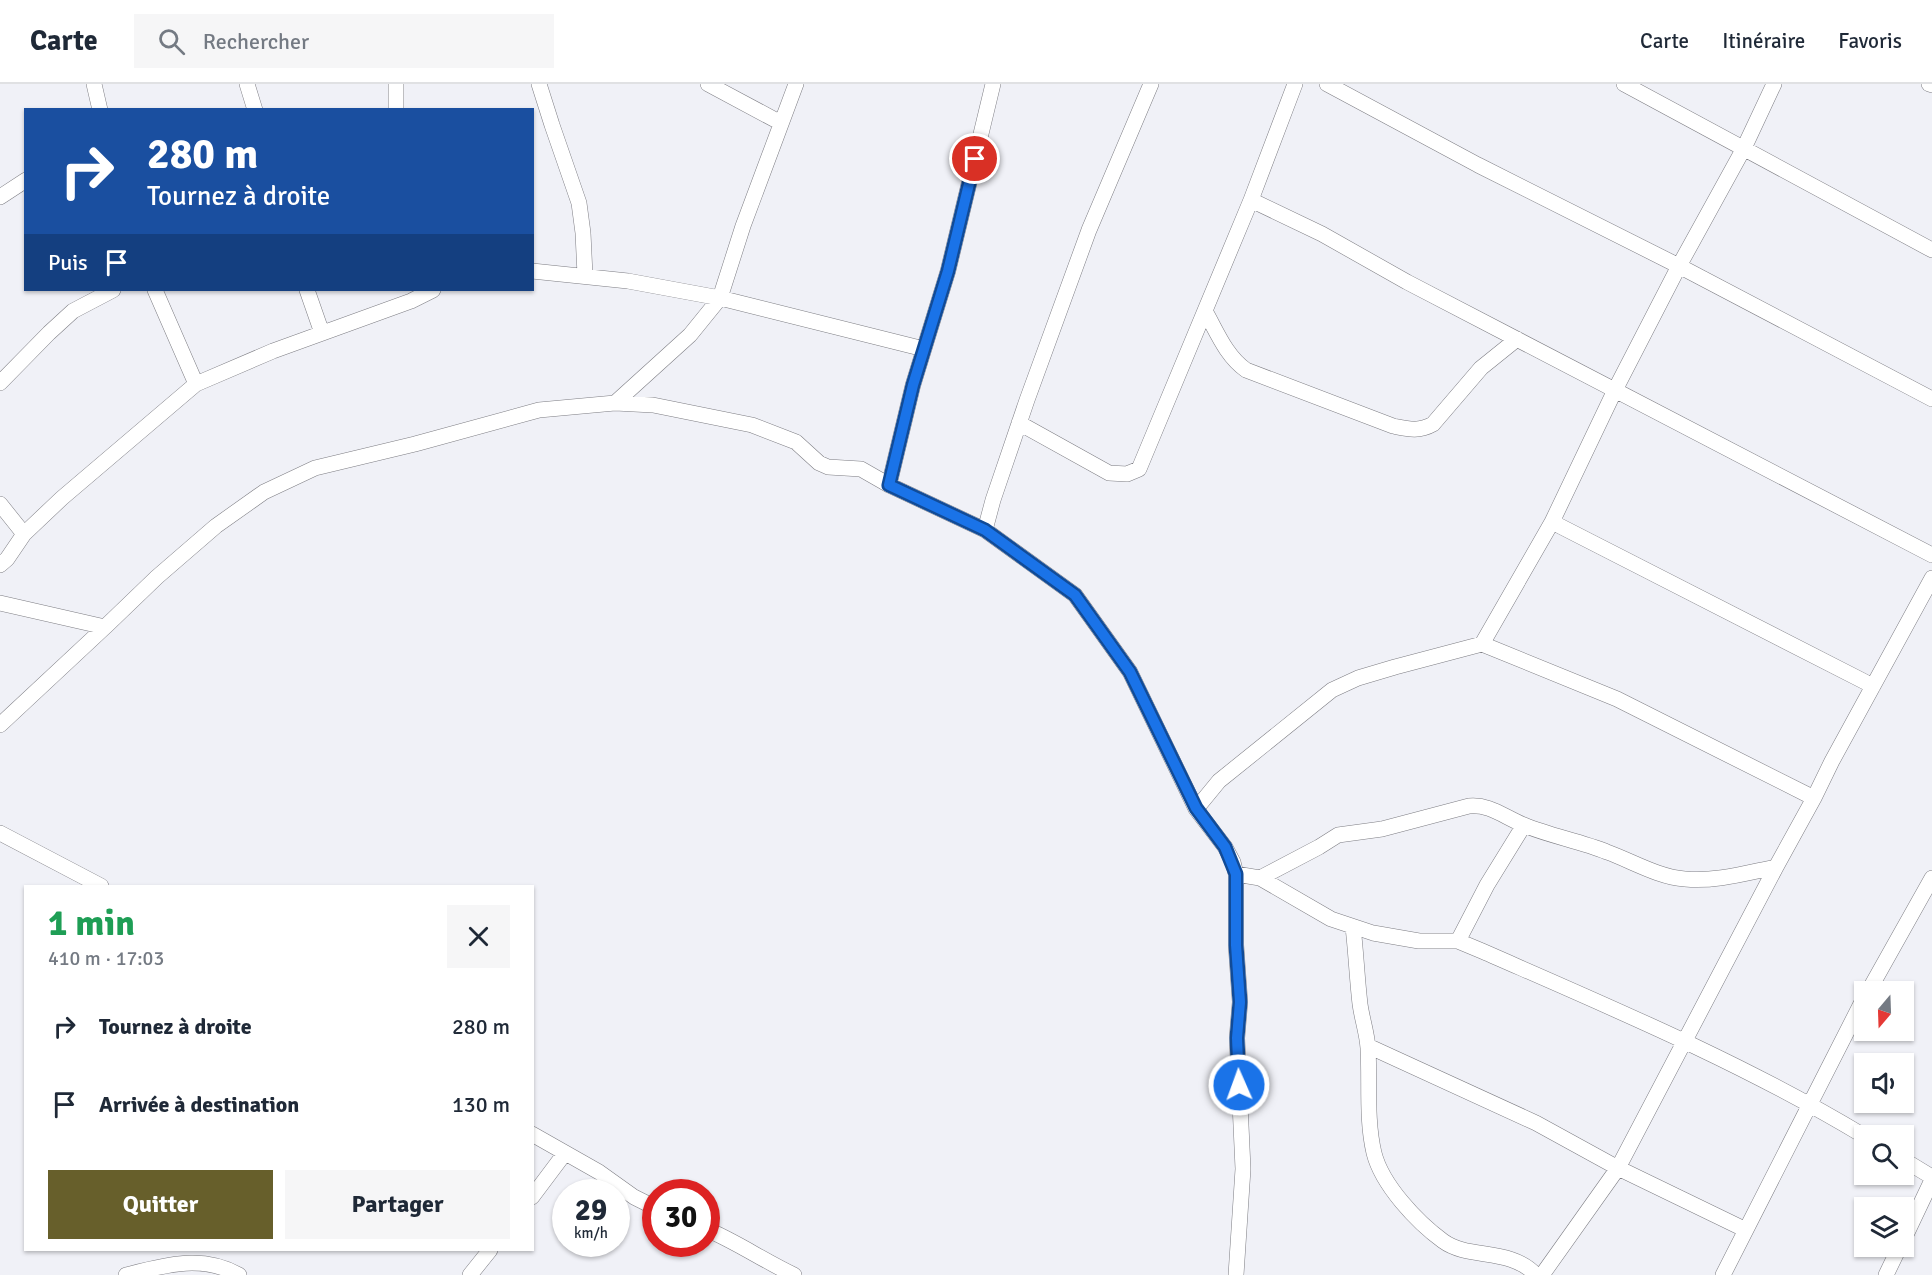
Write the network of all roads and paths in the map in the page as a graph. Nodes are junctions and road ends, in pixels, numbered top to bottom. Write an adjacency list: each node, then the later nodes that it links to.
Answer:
1 (94, 84): 13 (street)
2 (247, 84): 14 (street)
3 (396, 84): 15 (street)
4 (539, 84): 24 (street)
5 (708, 84): 16 (street)
6 (796, 84): 16 (street)
7 (993, 84): 33 (street)
8 (1150, 84): 39 (street)
9 (1295, 84): 20 (street)
10 (1327, 84): 22 (street)
11 (1624, 84): 17 (street)
12 (1774, 84): 17 (street)
13 (100, 108)
14 (254, 108)
15 (396, 108)
16 (781, 123): 29 (street)
17 (1743, 148): 21 (street); 22 (street)
18 (24, 181): 19 (street)
19 (0, 197)
20 (1251, 200): 30 (street); 32 (street)
21 (1932, 250)
22 (1679, 266): 36 (street); 37 (street)
23 (534, 271): 24 (street)
24 (585, 275): 29 (street)
25 (111, 291): 34 (street)
26 (155, 291): 35 (street)
27 (308, 291): 31 (street)
28 (431, 291): 31 (street)
29 (720, 298): 33 (street); 38 (street)
30 (1205, 311): 32 (street); 39 (street)
31 (322, 333): 35 (street)
32 (1517, 339): 36 (street)
33 (924, 349): 40 (street)
34 (0, 383)
35 (196, 384): 44 (street)
36 (1615, 390): 42 (street); 45 (street)
37 (1932, 399)
38 (615, 403): 40 (street); 49 (street)
39 (1019, 423): 43 (street)
40 (889, 485): 43 (street)
41 (0, 504): 44 (street)
42 (1552, 522): 50 (street); 51 (street)
43 (985, 530): 54 (street)
44 (24, 534): 46 (street)
45 (1932, 555)
46 (0, 566)
47 (1932, 578): 51 (street)
48 (0, 603): 49 (street)
49 (105, 627): 52 (street)
50 (1482, 644): 53 (street); 54 (street)
51 (1873, 686): 53 (street)
52 (0, 725)
53 (1814, 798): 57 (street)
54 (1196, 808): 58 (street)
55 (1524, 825): 57 (street); 59 (street); 63 (street)
56 (0, 833): 61 (street)
57 (1776, 867): 66 (street)
58 (1236, 874): 59 (street); 86 (street)
59 (1260, 878): 62 (street)
60 (1932, 878): 64 (street)
61 (99, 885)
62 (1353, 927): 63 (street); 67 (street)
63 (1458, 941): 66 (street)
64 (1874, 981)
65 (1854, 1018): 68 (street)
66 (1685, 1041): 68 (street); 73 (street)
67 (1368, 1047): 73 (street); 87 (street)
68 (1811, 1104): 69 (street); 78 (street)
69 (1854, 1130)
70 (534, 1135): 71 (street)
71 (565, 1153): 75 (street); 76 (street)
72 (1914, 1166): 74 (street)
73 (1618, 1168): 78 (street); 88 (street)
74 (1932, 1178): 77 (street)
75 (534, 1194)
76 (642, 1201)
77 (1914, 1217)
78 (1746, 1230): 89 (street)
79 (720, 1236): 85 (street)
80 (489, 1251): 84 (street)
81 (1895, 1257): 90 (street)
82 (126, 1275): 83 (street)
83 (239, 1275)
84 (470, 1275)
85 (794, 1275)
86 (1236, 1275)
87 (1536, 1275)
88 (1542, 1275)
89 (1723, 1275)
90 (1886, 1275)

